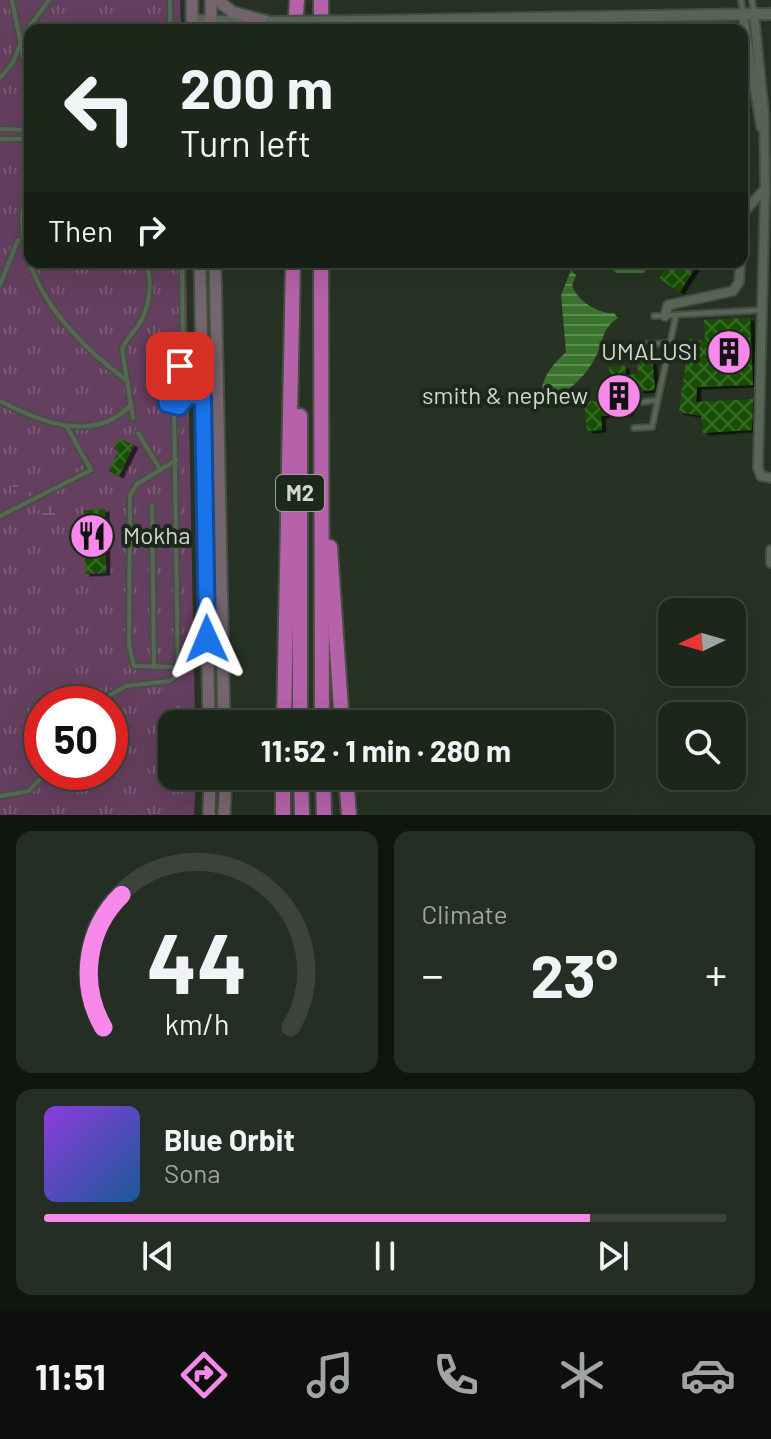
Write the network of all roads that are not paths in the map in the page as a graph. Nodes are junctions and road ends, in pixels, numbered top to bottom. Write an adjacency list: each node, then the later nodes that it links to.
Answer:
1 (12, 0): 22 (lane)
2 (49, 0): 14 (lane)
3 (170, 0): 15 (lane)
4 (192, 0): 16 (main road)
5 (211, 0): 17 (main road)
6 (217, 0): 13 (main road)
7 (298, 0): 19 (highway)
8 (321, 0): 20 (highway)
9 (741, 0): 12 (lane)
10 (752, 0): 12 (lane)
11 (771, 14): 12 (street)
12 (748, 15): 13 (street, bridge); 44 (street)
13 (269, 22): 17 (street); 18 (main road)
14 (33, 24)
15 (170, 24)
16 (192, 24)
17 (211, 24)
18 (263, 24)
19 (297, 24)
20 (321, 24)
21 (24, 38): 22 (lane)
22 (21, 43): 23 (lane); 24 (lane)
23 (24, 59)
24 (0, 78)
25 (0, 129): 26 (lane)
26 (24, 130)
27 (0, 139): 28 (lane)
28 (24, 139)
29 (762, 192): 30 (street)
30 (748, 207)
31 (24, 211): 32 (lane)
32 (19, 238): 33 (lane); 43 (lane)
33 (24, 253)
34 (29, 268): 51 (lane)
35 (147, 268): 51 (lane)
36 (182, 268): 52 (lane)
37 (200, 268): 55 (main road)
38 (215, 268): 56 (main road)
39 (293, 268): 78 (highway)
40 (300, 268): 79 (highway, M2)
41 (321, 268): 48 (highway)
42 (740, 268): 47 (street)
43 (0, 285)
44 (768, 310): 45 (lane); 53 (street)
45 (676, 315): 47 (lane); 49 (lane)
46 (654, 316): 47 (lane)
47 (665, 316)
48 (321, 339): 80 (highway, M2); 81 (highway)
49 (669, 343): 50 (lane); 57 (lane)
50 (644, 344)
51 (126, 380): 60 (lane)
52 (175, 384): 54 (lane); 61 (lane)
53 (766, 394): 68 (street)
54 (188, 396): 55 (lane); 61 (lane)
55 (203, 397): 56 (lane); 76 (main road)
56 (218, 397): 77 (main road)
57 (658, 400): 59 (lane); 64 (lane)
58 (0, 401): 63 (lane)
59 (643, 402)
60 (131, 405): 62 (lane); 63 (lane)
61 (174, 408): 66 (lane)
62 (133, 418)
63 (67, 427): 70 (lane)
64 (634, 428)
65 (138, 433): 67 (lane)
66 (176, 460): 67 (lane); 74 (lane)
67 (160, 469): 73 (lane)
68 (771, 478)
69 (152, 506): 73 (lane)
70 (0, 516)
71 (771, 550): 72 (street)
72 (771, 563)
73 (154, 667): 74 (lane)
74 (178, 667): 75 (lane)
75 (128, 687)
76 (209, 710)
77 (224, 710)
78 (284, 710)
79 (300, 710)
80 (322, 710)
81 (341, 710)
82 (30, 790): 89 (lane)
83 (210, 790): 90 (main road)
84 (225, 790): 91 (main road)
85 (282, 790): 92 (highway)
86 (301, 790): 93 (highway)
87 (323, 790): 94 (highway)
88 (347, 790): 95 (highway)
89 (0, 796)
90 (209, 815)
91 (224, 815)
92 (281, 815)
93 (302, 815)
94 (324, 815)
95 (349, 815)

